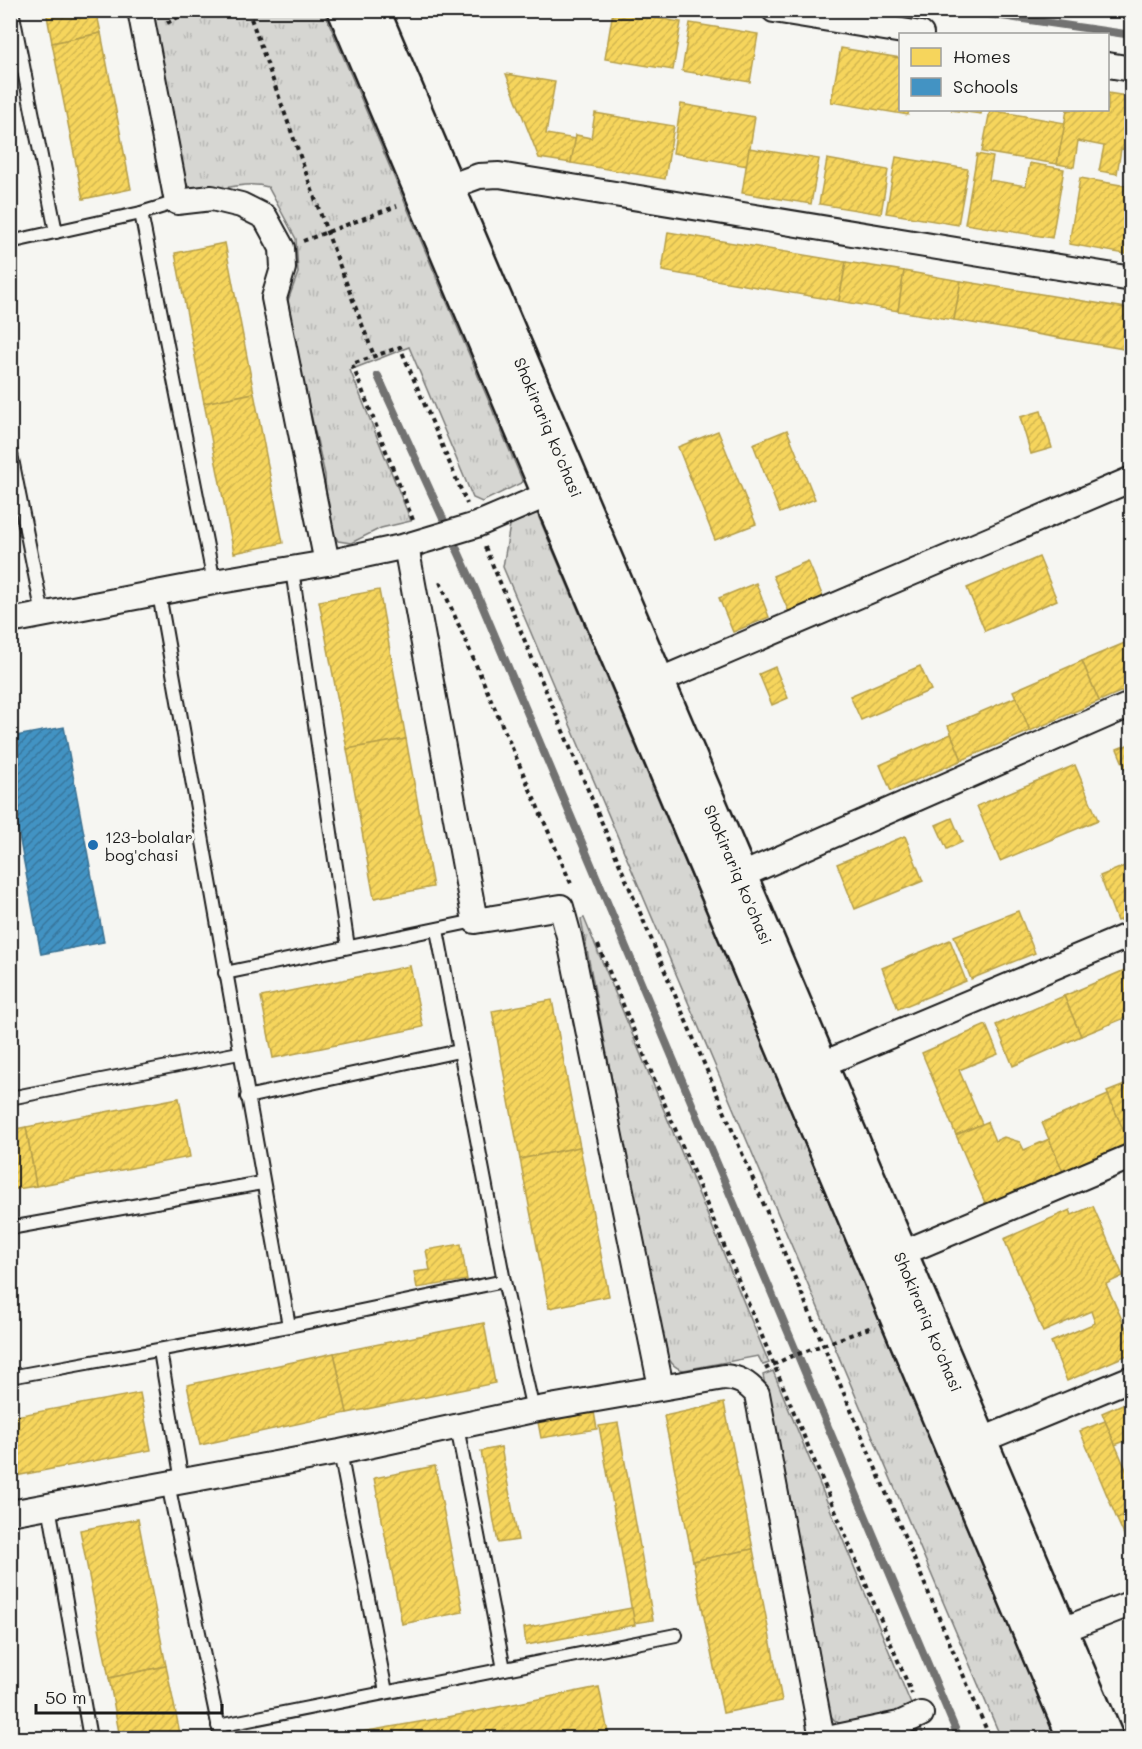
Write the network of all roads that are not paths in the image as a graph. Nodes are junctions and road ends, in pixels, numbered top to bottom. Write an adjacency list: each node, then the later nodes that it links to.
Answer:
1 (12, 10): 12 (lane)
2 (140, 10): 10 (street)
3 (345, 10): 9 (main road, Shokirariq ko'chasi)
4 (372, 10): 9 (main road, Shokirariq ko'chasi)
5 (774, 10): 6 (street)
6 (915, 33)
7 (1109, 65): 8 (street)
8 (1131, 69)
9 (435, 192): 14 (street); 17 (main road, Shokirariq ko'chasi); 25 (main road, Shokirariq ko'chasi)
10 (177, 202): 11 (lane); 19 (street)
11 (141, 213): 12 (lane); 21 (lane)
12 (56, 232): 13 (lane)
13 (10, 242)
14 (1131, 279)
15 (10, 449): 23 (lane)
16 (1131, 479): 25 (street)
17 (549, 494): 18 (street); 25 (main road, Shokirariq ko'chasi)
18 (419, 542): 19 (street); 28 (street)
19 (327, 563): 20 (street)
20 (292, 570): 21 (street); 31 (lane)
21 (214, 582): 22 (street)
22 (159, 594): 23 (street); 32 (lane)
23 (43, 615): 24 (street)
24 (10, 621)
25 (645, 687): 27 (main road, Shokirariq ko'chasi)
26 (1131, 704): 27 (street)
27 (728, 881): 35 (main road, Shokirariq ko'chasi)
28 (475, 921): 29 (lane); 47 (street)
29 (437, 930): 31 (lane); 33 (lane)
30 (1131, 933): 35 (street)
31 (348, 947): 32 (lane)
32 (225, 973): 34 (lane)
33 (459, 1051): 36 (lane); 42 (lane)
34 (239, 1053): 36 (lane); 37 (lane)
35 (808, 1071): 41 (main road, Shokirariq ko'chasi)
36 (247, 1097): 39 (lane)
37 (10, 1098)
38 (1131, 1156): 41 (street)
39 (262, 1183): 40 (lane); 43 (lane)
40 (10, 1228)
41 (888, 1259): 50 (main road, Shokirariq ko'chasi); 50 (main road, Shokirariq ko'chasi)
42 (504, 1281): 43 (lane); 48 (lane)
43 (289, 1326): 44 (lane)
44 (160, 1352): 45 (lane); 52 (lane)
45 (10, 1377)
46 (1131, 1378): 50 (street)
47 (661, 1387): 48 (street); 63 (street)
48 (533, 1410): 49 (street)
49 (457, 1427): 51 (street); 58 (lane)
50 (967, 1446): 57 (main road, Shokirariq ko'chasi)
51 (340, 1452): 52 (street); 59 (lane)
52 (175, 1483): 53 (street); 61 (lane)
53 (49, 1506): 54 (street); 62 (lane)
54 (10, 1513)
55 (1131, 1603): 57 (street)
56 (676, 1635): 58 (lane)
57 (1047, 1636): 65 (main road, Shokirariq ko'chasi); 66 (main road, Shokirariq ko'chasi)
58 (504, 1669): 59 (lane)
59 (386, 1692): 61 (lane)
60 (908, 1726): 64 (street)
61 (219, 1732)
62 (90, 1738)
63 (822, 1738)
64 (832, 1738)
65 (1076, 1738)
66 (1106, 1738)

